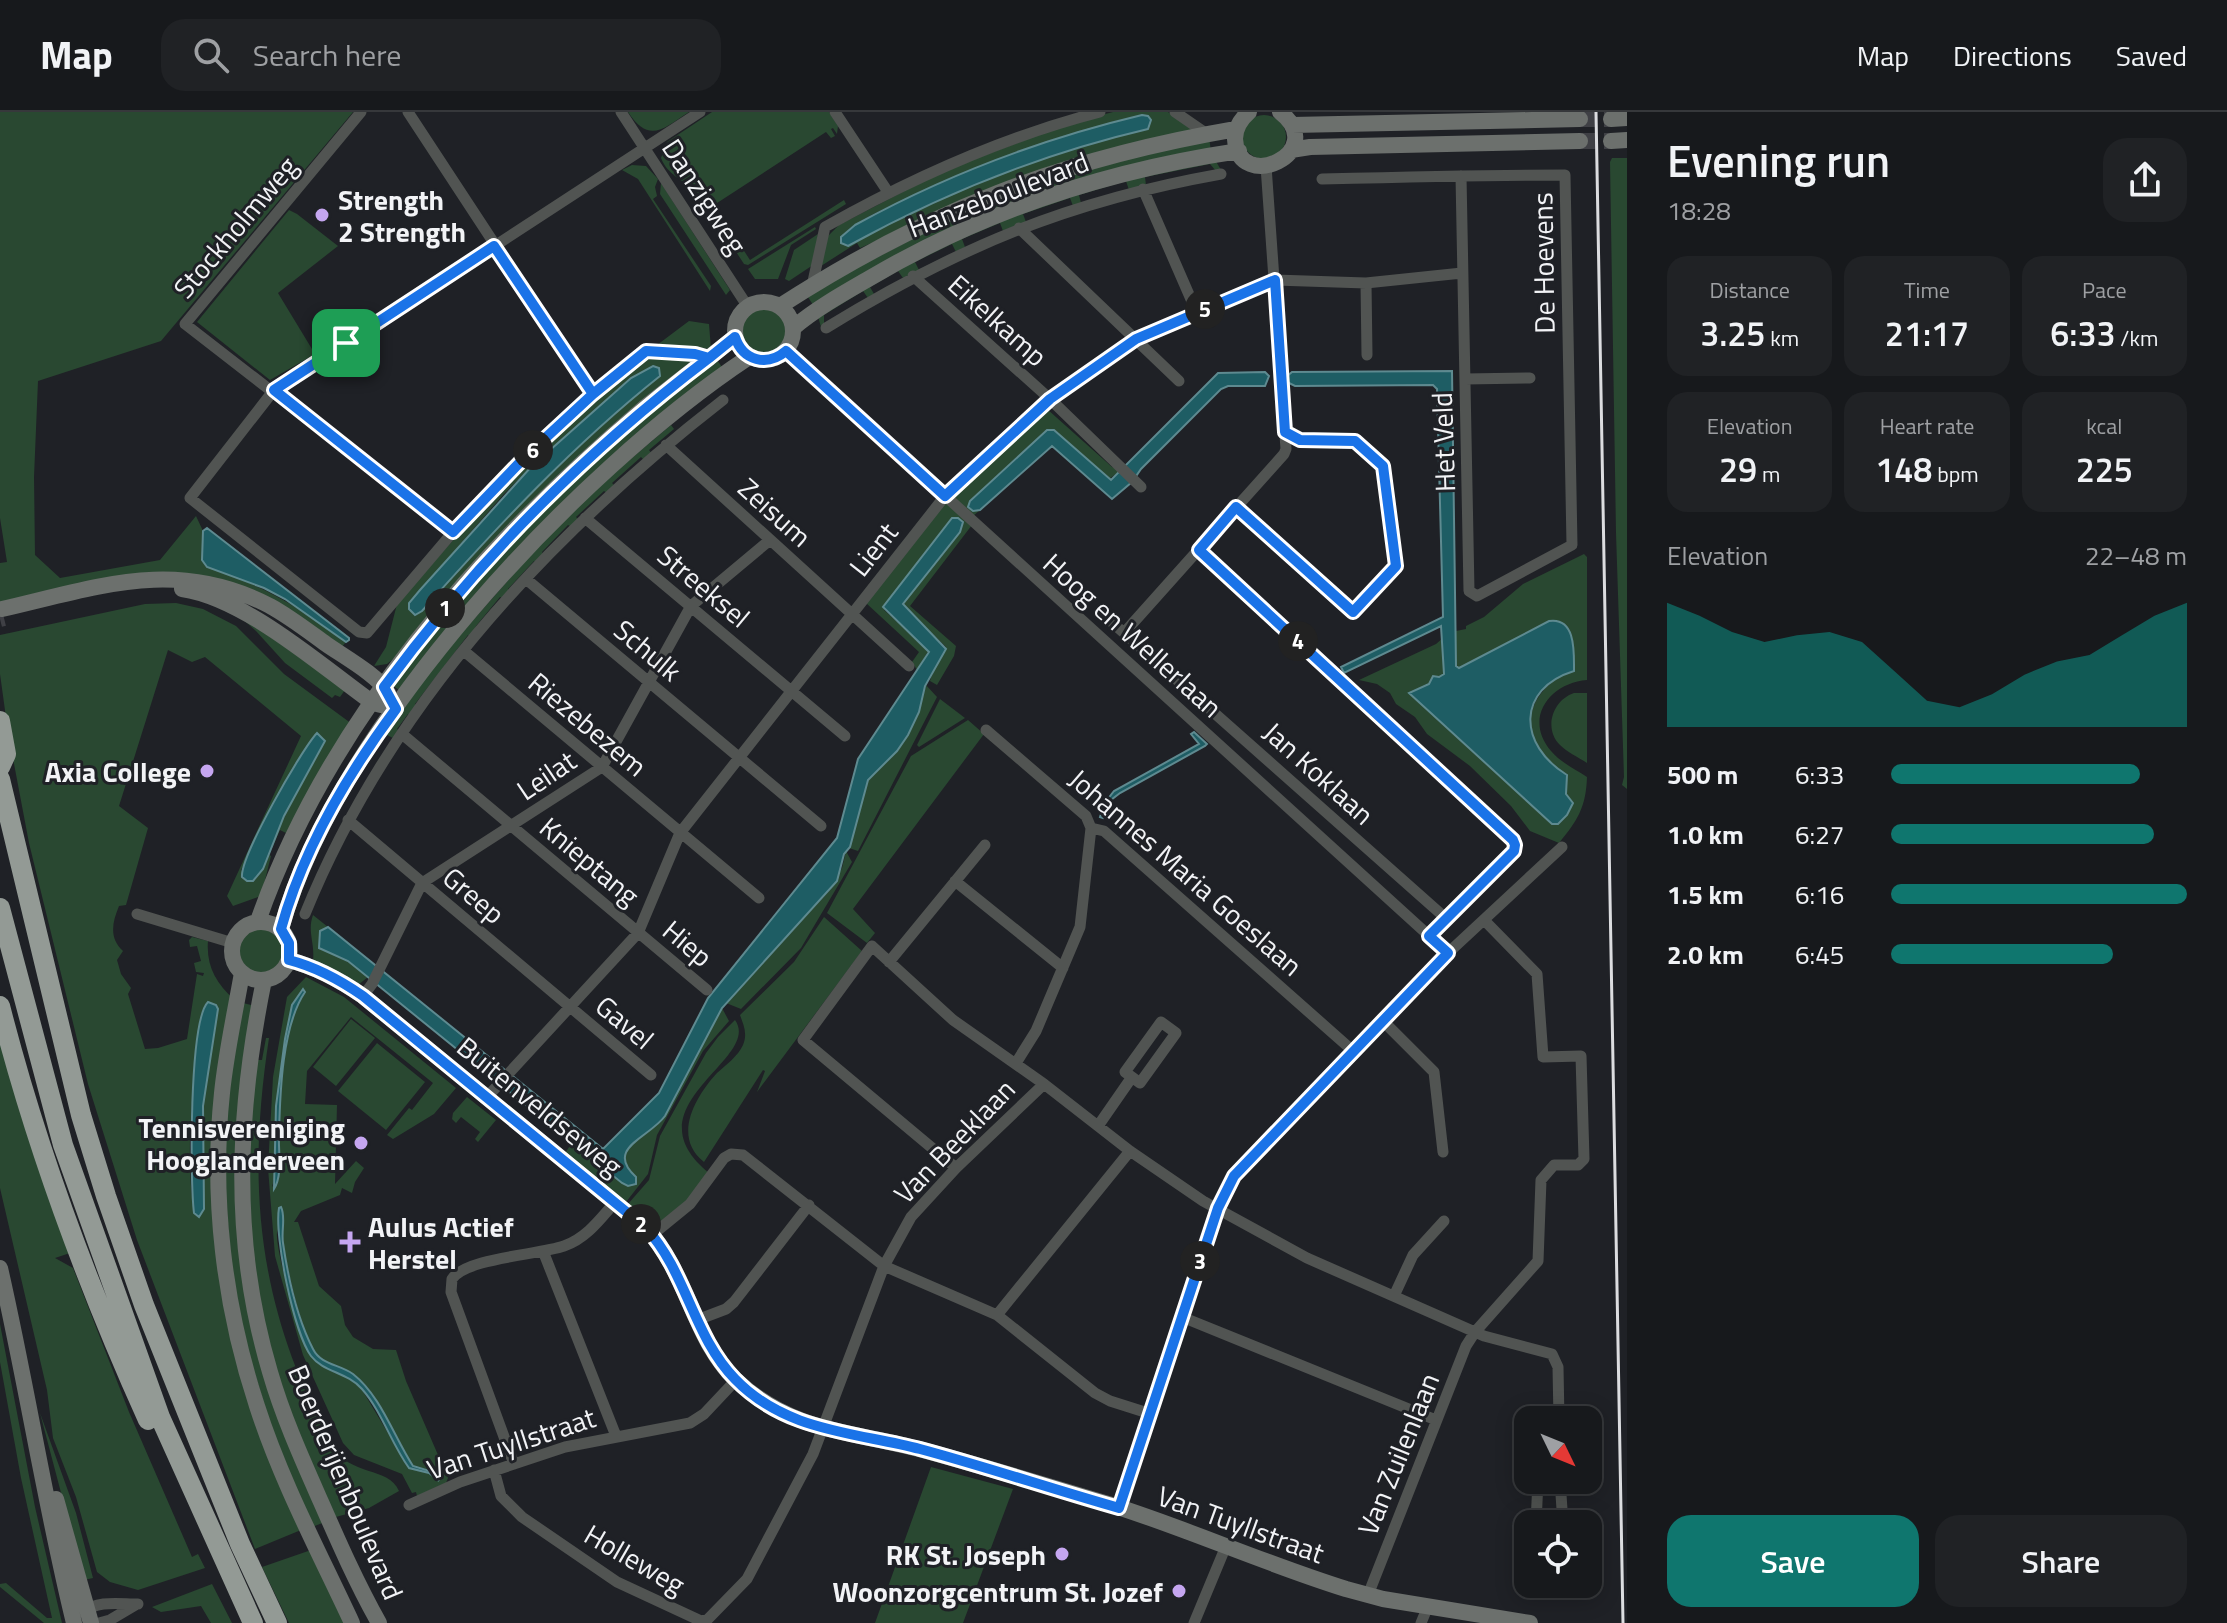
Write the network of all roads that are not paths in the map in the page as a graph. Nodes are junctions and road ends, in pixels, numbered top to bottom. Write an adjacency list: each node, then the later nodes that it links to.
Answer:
1 (361, 112): 46 (street, Stockholmweg)
2 (408, 112): 26 (street)
3 (621, 112): 16 (street, Danzigweg)
4 (700, 112): 16 (street)
5 (835, 112): 24 (street)
6 (1096, 112): 24 (street, Hanzeboulevard)
7 (1175, 112): 14 (street)
8 (1249, 112): 13 (main road)
9 (1280, 112): 12 (main road)
10 (1338, 118): 11 (main road); 12 (main road)
11 (1580, 119)
12 (1292, 125): 17 (main road)
13 (1236, 129): 14 (main road, Hanzeboulevard); 18 (main road)
14 (1207, 134): 31 (main road, Hanzeboulevard)
15 (1580, 141): 17 (main road)
16 (645, 148): 26 (street); 33 (street, Danzigweg)
17 (1291, 150): 19 (main road)
18 (1239, 151): 19 (main road); 35 (main road, Hanzeboulevard)
19 (1266, 166): 29 (street)
20 (1221, 174): 23 (street, Hanzeboulevard)
21 (1461, 176): 22 (street, De Hoevens); 27 (street, Het Veld); 58 (street, De Hoevens)
22 (1322, 179)
23 (1143, 189): 25 (street, Hanzeboulevard); 34 (street)
24 (888, 192): 31 (street, Hanzeboulevard)
25 (1019, 228): 28 (street, Hanzeboulevard); 38 (street)
26 (494, 246): 46 (street); 47 (street)
27 (1462, 273): 30 (street, Lient); 44 (street, Het Veld)
28 (913, 276): 36 (street, Hanzeboulevard); 48 (street, Eikelkamp)
29 (1275, 280): 30 (street, Lient); 34 (street, Lient); 50 (street)
30 (1366, 283): 40 (street)
31 (812, 286): 32 (main road, Hanzeboulevard)
32 (780, 306): 33 (main road); 35 (main road)
33 (748, 307): 37 (main road)
34 (1197, 313): 38 (street, Lient)
35 (793, 328): 39 (main road)
36 (826, 328)
37 (735, 337): 41 (main road); 42 (main road)
38 (1136, 339): 45 (street); 48 (street, Lient)
39 (786, 351): 41 (main road); 53 (street, Hoog en Wellerlaan)
40 (1367, 355)
41 (749, 357): 72 (main road)
42 (709, 358): 47 (street); 69 (main road)
43 (1530, 378): 44 (street)
44 (1465, 379): 58 (street, Het Veld)
45 (1179, 381)
46 (274, 390): 56 (street); 56 (street)
47 (593, 394): 56 (street)
48 (1050, 399): 52 (street, Eikelkamp); 53 (street, Lient)
49 (723, 400): 51 (street)
50 (1285, 432): 54 (street); 54 (street)
51 (666, 445): 55 (street); 57 (street, Zeisum)
52 (1138, 485)
53 (945, 496): 63 (street, Lient); 99 (street, Hoog en Wellerlaan)
54 (1236, 507): 59 (street)
55 (585, 518): 60 (street); 61 (street, Streeksel)
56 (453, 532)
57 (770, 540): 61 (street, Leilat); 63 (street, Zeisum)
58 (1572, 545)
59 (1199, 550): 65 (street); 94 (street)
60 (526, 579): 66 (street); 68 (street, Schulk)
61 (691, 606): 68 (street, Leilat); 70 (street, Streeksel)
62 (3, 614): 69 (main road); 71 (main road)
63 (853, 614): 67 (street, Zeisum); 70 (street, Lient)
64 (1106, 617): 65 (street, Jan Koklaan)
65 (1124, 633): 94 (street, Jan Koklaan)
66 (464, 651): 75 (street); 79 (street, Riezebezem)
67 (909, 666)
68 (648, 681): 77 (street, Schulk); 79 (street, Leilat)
69 (384, 687): 71 (main road); 72 (main road)
70 (792, 690): 76 (street, Streeksel); 77 (street, Lient)
71 (373, 703): 72 (main road); 96 (main road)
72 (396, 709): 97 (main road)
73 (0, 721): 78 (highway)
74 (986, 730): 84 (street, Johannes Maria Goeslaan)
75 (402, 734): 81 (street); 83 (street, Knieptang)
76 (845, 736)
77 (739, 757): 82 (street, Schulk); 85 (street, Lient)
78 (0, 767)
79 (602, 767): 83 (street, Leilat); 85 (street, Riezebezem)
80 (0, 779): 152 (highway)
81 (348, 820): 89 (street, Greep); 93 (street)
82 (821, 826)
83 (512, 827): 89 (street, Leilat); 98 (street, Knieptang)
84 (1091, 828): 104 (street); 112 (street, Johannes Maria Goeslaan)
85 (680, 833): 90 (street, Riezebezem); 98 (street, Lient)
86 (985, 845): 88 (street)
87 (1562, 847): 95 (street)
88 (955, 881): 103 (street); 104 (street)
89 (422, 883): 107 (street); 110 (street, Greep)
90 (759, 898)
91 (0, 908): 149 (highway)
92 (137, 914): 100 (street)
93 (305, 914)
94 (1448, 916): 99 (street)
95 (1484, 920): 101 (street); 134 (street, Van Zuilenlaan)
96 (258, 921): 97 (main road); 100 (main road)
97 (281, 929): 102 (main road)
98 (638, 933): 108 (street, Hiep); 110 (street, Lient)
99 (1429, 936): 101 (street, Hoog en Wellerlaan)
100 (233, 943): 105 (main road)
101 (1448, 953): 111 (street)
102 (289, 960): 106 (main road); 107 (main road, Buitenveldseweg)
103 (889, 962): 113 (street); 121 (street)
104 (1063, 968): 113 (street)
105 (242, 973): 106 (main road); 153 (main road, Boerderijenboulevard)
106 (264, 980): 154 (main road, Boerderijenboulevard)
107 (368, 990): 117 (main road, Buitenveldseweg)
108 (707, 990)
109 (0, 1006): 149 (highway)
110 (569, 1007): 114 (street, Gavel); 117 (street, Lient)
111 (1383, 1021): 112 (street); 120 (street)
112 (1353, 1051): 124 (street)
113 (1016, 1063): 116 (street)
114 (651, 1075)
115 (1132, 1077): 115 (street); 118 (street)
116 (1044, 1084): 118 (street, Van Beeklaan); 121 (street, Van Beeklaan)
117 (492, 1091): 122 (main road, Buitenveldseweg)
118 (1098, 1126): 119 (street, Van Beeklaan)
119 (1130, 1151): 124 (street, Van Beeklaan); 131 (street)
120 (1443, 1152)
121 (956, 1168): 128 (street, Van Beeklaan)
122 (616, 1201): 126 (main road, Buitenveldseweg); 127 (street)
123 (809, 1205): 126 (street); 128 (street); 133 (street)
124 (1218, 1208): 130 (street, Van Beeklaan); 132 (street)
125 (1444, 1221): 130 (street)
126 (652, 1235): 133 (main road, Buitenveldseweg)
127 (543, 1251): 140 (street); 141 (street)
128 (884, 1266): 131 (street); 139 (street, Van Beeklaan)
129 (0, 1268): 148 (main road)
130 (1394, 1296): 134 (street, Van Beeklaan)
131 (997, 1315): 137 (street)
132 (1182, 1317): 137 (street); 138 (street)
133 (697, 1320): 135 (main road, Buitenveldseweg)
134 (1475, 1332): 136 (street, Van Beeklaan); 138 (street, Van Zuilenlaan)
135 (736, 1380): 139 (main road, Van Tuyllstraat); 140 (street, Van Tuyllstraat)
136 (1559, 1406)
137 (1151, 1414): 144 (street)
138 (1436, 1420): 146 (street, Van Zuilenlaan)
139 (823, 1430): 144 (main road, Van Tuyllstraat); 150 (street, Holleweg)
140 (616, 1436): 141 (street, Van Tuyllstraat)
141 (514, 1464): 142 (street, Van Tuyllstraat)
142 (494, 1470): 143 (street, Van Tuyllstraat); 150 (street, Holleweg)
143 (409, 1505)
144 (1119, 1508): 145 (main road, Van Tuyllstraat)
145 (1226, 1546): 146 (main road, Van Tuyllstraat); 155 (street)
146 (1368, 1595): 147 (main road, Van Tuyllstraat)
147 (1428, 1606): 156 (street); 157 (main road, Van Tuyllstraat)
148 (82, 1619): 151 (street)
149 (252, 1621)
150 (701, 1622)
151 (99, 1623)
152 (277, 1623)
153 (352, 1623)
154 (379, 1623)
155 (1194, 1623)
156 (1421, 1623)
157 (1530, 1623)

